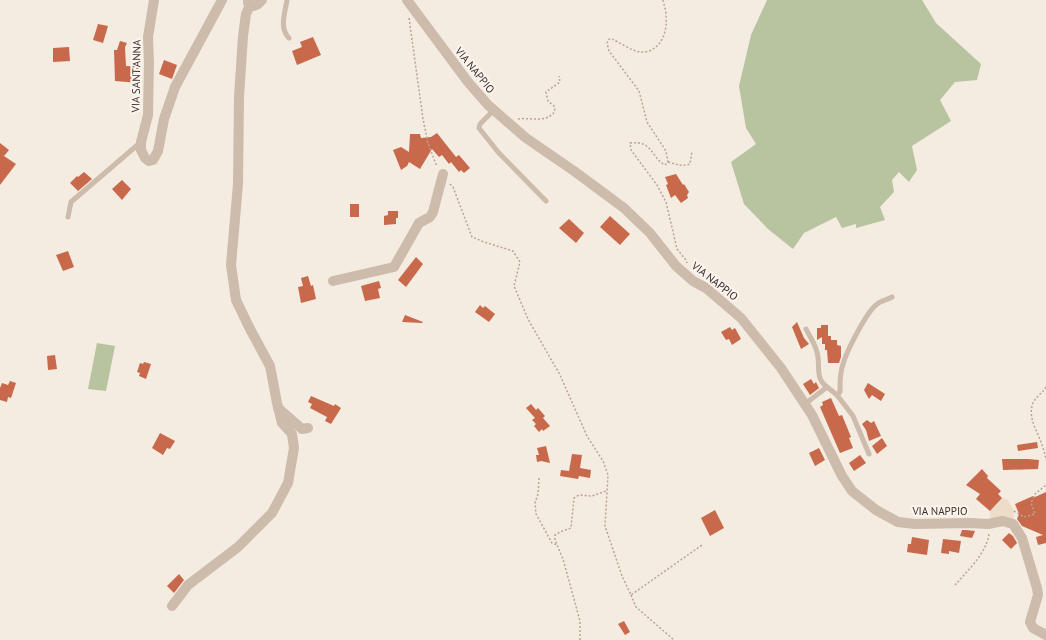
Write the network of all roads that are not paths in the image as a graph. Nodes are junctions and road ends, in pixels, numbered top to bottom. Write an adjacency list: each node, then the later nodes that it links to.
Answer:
1 (154, 0): 9 (street, VIA SANT'ANNA)
2 (222, 0): 9 (street)
3 (262, 0): 6 (street)
4 (287, 0): 7 (lane)
5 (407, 0): 8 (street, VIA NAPPIO)
6 (249, 2): 19 (street)
7 (289, 38)
8 (494, 110): 11 (lane); 18 (street, VIA NAPPIO)
9 (141, 142): 12 (lane)
10 (443, 174): 13 (street)
11 (546, 201)
12 (68, 216)
13 (333, 281)
14 (892, 297): 17 (lane)
15 (806, 329): 16 (lane)
16 (827, 387): 17 (lane); 18 (lane)
17 (836, 395): 21 (lane)
18 (805, 404): 23 (street, VIA NAPPIO)
19 (278, 408): 20 (street); 22 (street)
20 (308, 428)
21 (869, 454)
22 (172, 606)
23 (1046, 635)

